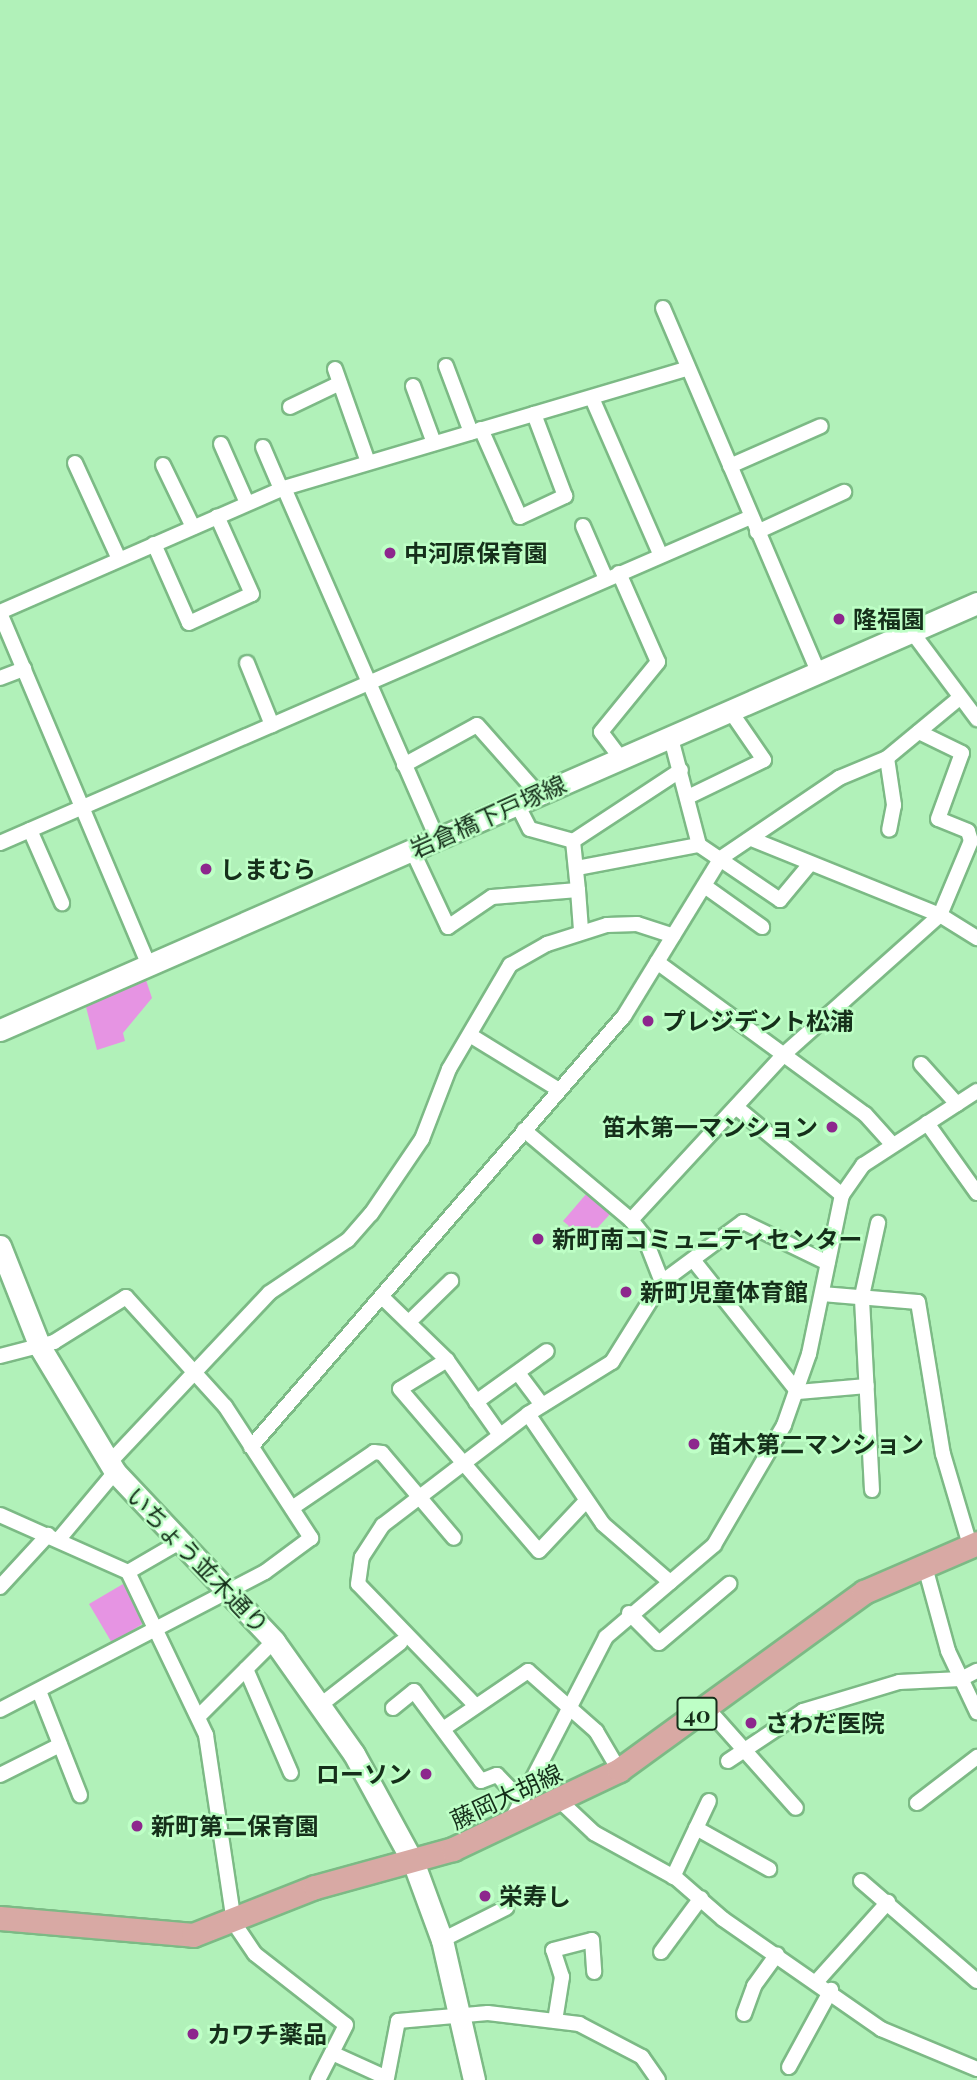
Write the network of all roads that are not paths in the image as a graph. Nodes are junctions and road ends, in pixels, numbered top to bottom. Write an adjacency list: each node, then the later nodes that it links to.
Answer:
1 (663, 308): 3 (street)
2 (446, 366): 9 (street)
3 (687, 369): 5 (street); 16 (street)
4 (413, 386): 10 (street)
5 (593, 398): 7 (street); 26 (street)
6 (290, 407): 13 (street)
7 (534, 414): 9 (street); 9 (street)
8 (821, 426): 16 (street)
9 (476, 430): 10 (street)
10 (434, 443): 13 (street)
11 (220, 444): 19 (street)
12 (263, 447): 17 (street)
13 (368, 462): 17 (street)
14 (75, 463): 27 (street)
15 (163, 465): 23 (street)
16 (730, 466): 21 (street)
17 (282, 489): 19 (street); 36 (street)
18 (844, 492): 24 (street)
19 (247, 503): 20 (street)
20 (217, 516): 23 (street); 25 (street)
21 (751, 517): 24 (street); 26 (street)
22 (583, 526): 28 (street)
23 (193, 527): 25 (street)
24 (757, 532): 34 (street)
25 (154, 544): 27 (street)
26 (660, 554): 28 (street)
27 (119, 559): 30 (street)
28 (612, 576): 36 (street); 44 (street)
29 (977, 603): 31 (street, 岩倉橋下戸塚線)
30 (0, 612): 33 (street)
31 (912, 632): 34 (street, 岩倉橋下戸塚線); 37 (street)
32 (247, 663): 40 (street)
33 (23, 669): 35 (street); 50 (street)
34 (819, 673): 38 (street, 岩倉橋下戸塚線)
35 (0, 678)
36 (366, 684): 40 (street); 45 (street)
37 (958, 699): 39 (street); 41 (street)
38 (732, 712): 42 (street, 岩倉橋下戸塚線); 48 (street)
39 (977, 719)
40 (272, 725): 50 (street)
41 (919, 732): 43 (street); 56 (street)
42 (671, 738): 44 (street, 岩倉橋下戸塚線); 46 (street)
43 (887, 758): 52 (street); 54 (street)
44 (621, 759): 47 (street, 岩倉橋下戸塚線)
45 (404, 765): 47 (street); 53 (street)
46 (681, 771): 48 (street); 55 (street)
47 (538, 794): 49 (street, 岩倉橋下戸塚線)
48 (690, 796): 58 (street)
49 (517, 804): 53 (street, 岩倉橋下戸塚線); 55 (street)
50 (83, 808): 51 (street); 72 (street)
51 (30, 830): 57 (street); 65 (street)
52 (889, 830)
53 (437, 839): 59 (street, 岩倉橋下戸塚線)
54 (754, 840): 60 (street); 61 (street)
55 (573, 841): 62 (street)
56 (974, 842): 66 (street)
57 (0, 844)
58 (699, 845): 60 (street); 62 (street)
59 (412, 850): 64 (street); 72 (street, 岩倉橋下戸塚線)
60 (721, 858): 61 (street); 63 (street)
61 (810, 864): 66 (street)
62 (577, 868): 64 (street)
63 (706, 887): 67 (street); 69 (street)
64 (578, 890): 68 (street)
65 (62, 903)
66 (940, 915): 70 (street); 75 (street)
67 (762, 927)
68 (581, 930): 69 (street); 74 (street)
69 (673, 936): 71 (street)
70 (977, 938)
71 (657, 962): 75 (street); 77 (street)
72 (149, 965): 73 (street, 岩倉橋下戸塚線)
73 (0, 1030)
74 (473, 1037): 77 (street); 101 (street)
75 (783, 1055): 80 (street); 83 (street)
76 (920, 1064): 79 (street)
77 (559, 1090): 82 (street)
78 (977, 1091): 79 (street)
79 (957, 1104): 81 (street)
80 (736, 1107): 85 (street); 86 (street)
81 (927, 1123): 83 (street); 84 (street)
82 (524, 1130): 86 (street); 95 (street)
83 (892, 1144): 85 (street)
84 (977, 1193)
85 (842, 1195): 90 (street)
86 (631, 1220): 92 (street)
87 (878, 1223): 94 (street)
88 (0, 1246): 97 (street, いちょう並木通り)
89 (694, 1261): 90 (street); 92 (street); 104 (street)
90 (828, 1263): 93 (street)
91 (451, 1281): 96 (street)
92 (662, 1282): 106 (street)
93 (822, 1294): 94 (street); 104 (street)
94 (862, 1296): 103 (street); 120 (street)
95 (382, 1297): 96 (street); 109 (street)
96 (409, 1322): 100 (street)
97 (40, 1347): 99 (street); 101 (street); 111 (street, いちょう並木通り)
98 (547, 1352): 102 (street)
99 (0, 1356)
100 (447, 1360): 105 (street); 110 (street)
101 (196, 1371): 109 (street); 111 (street)
102 (518, 1373): 105 (street); 106 (street)
103 (867, 1386): 104 (street); 112 (street)
104 (798, 1392): 123 (street)
105 (476, 1402): 108 (street)
106 (542, 1405): 107 (street)
107 (528, 1414): 108 (street); 114 (street)
108 (500, 1435): 110 (street)
109 (251, 1447): 115 (street)
110 (459, 1465): 113 (street); 114 (street)
111 (112, 1467): 117 (street); 119 (street, いちょう並木通り)
112 (872, 1490)
113 (416, 1499): 115 (street); 118 (street); 136 (street)
114 (586, 1501): 123 (street)
115 (292, 1508): 126 (street)
116 (0, 1516): 117 (street)
117 (54, 1537): 122 (street); 125 (street)
118 (454, 1538)
119 (178, 1543): 122 (street); 126 (street, いちょう並木通り)
120 (973, 1544): 121 (main road, 藤岡大胡線 / 40)
121 (924, 1563): 133 (street); 138 (main road, 藤岡大胡線 / 40)
122 (128, 1572): 128 (street)
123 (670, 1582): 127 (street)
124 (729, 1584): 127 (street)
125 (0, 1587)
126 (228, 1592): 128 (street); 129 (street, いちょう並木通り)
127 (629, 1613): 137 (street)
128 (156, 1629): 134 (street); 142 (street)
129 (274, 1641): 131 (street); 135 (street, いちょう並木通り)
130 (400, 1643): 135 (street)
131 (246, 1669): 142 (street); 149 (street)
132 (977, 1671): 133 (street)
133 (961, 1679): 141 (street); 145 (street)
134 (39, 1691): 140 (street); 144 (street)
135 (323, 1703): 159 (street, いちょう並木通り)
136 (475, 1705): 137 (street); 143 (street)
137 (567, 1706): 148 (street); 152 (street)
138 (706, 1707): 145 (street); 148 (main road, 藤岡大胡線 / 40)
139 (393, 1708): 143 (street)
140 (0, 1710)
141 (977, 1712)
142 (199, 1716): 167 (street)
143 (443, 1728): 152 (street)
144 (60, 1745): 150 (street); 151 (street)
145 (739, 1749): 147 (street); 156 (street)
146 (977, 1757): 155 (street)
147 (728, 1761)
148 (619, 1770): 153 (main road, 藤岡大胡線 / 40)
149 (291, 1773)
150 (0, 1775)
151 (80, 1795)
152 (519, 1798): 157 (street)
153 (559, 1800): 157 (main road, 藤岡大胡線 / 40); 161 (street)
154 (709, 1801): 158 (street)
155 (917, 1804)
156 (796, 1808)
157 (511, 1821): 159 (main road, 藤岡大胡線 / 40)
158 (696, 1828): 160 (street); 161 (street)
159 (414, 1864): 167 (main road, 藤岡大胡線 / 40); 168 (street, いちょう並木通り)
160 (769, 1869)
161 (673, 1877): 163 (street)
162 (861, 1881): 164 (street)
163 (701, 1898): 169 (street); 170 (street)
164 (888, 1902): 172 (street); 173 (street)
165 (506, 1908): 168 (street)
166 (0, 1918): 167 (main road, 藤岡大胡線 / 40)
167 (234, 1923): 178 (street)
168 (442, 1940): 176 (street, いちょう並木通り)
169 (661, 1952)
170 (777, 1954): 172 (street); 175 (street)
171 (594, 1972): 177 (street)
172 (818, 1980): 174 (street)
173 (977, 1982)
174 (831, 1990): 179 (street); 180 (street)
175 (744, 2014)
176 (459, 2015): 177 (street); 178 (street); 182 (street, いちょう並木通り)
177 (555, 2021): 183 (street)
178 (332, 2053): 181 (street)
179 (976, 2062)
180 (789, 2067)
181 (318, 2080)
182 (474, 2080)
183 (658, 2080)

